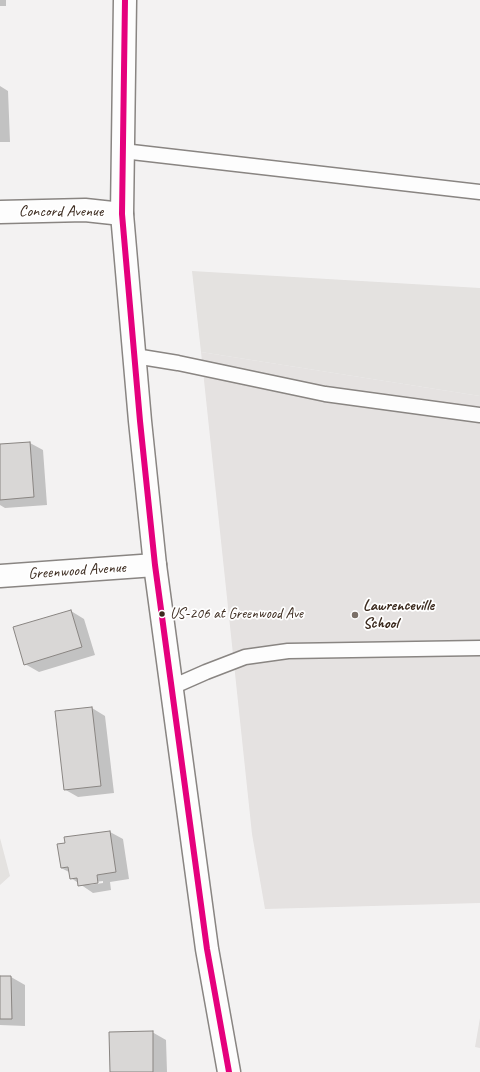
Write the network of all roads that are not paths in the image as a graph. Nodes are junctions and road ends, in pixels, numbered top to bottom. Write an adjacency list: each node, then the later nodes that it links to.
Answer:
1 (125, 0): 2 (main road)
2 (123, 151): 3 (lane); 5 (main road)
3 (480, 192)
4 (0, 212): 5 (main road, Concord Avenue)
5 (122, 214): 6 (main road)
6 (135, 356): 7 (lane); 8 (main road)
7 (480, 415)
8 (155, 565): 9 (main road, Greenwood Avenue); 11 (main road)
9 (0, 576)
10 (480, 648): 11 (lane)
11 (172, 687): 12 (main road)
12 (229, 1072)

